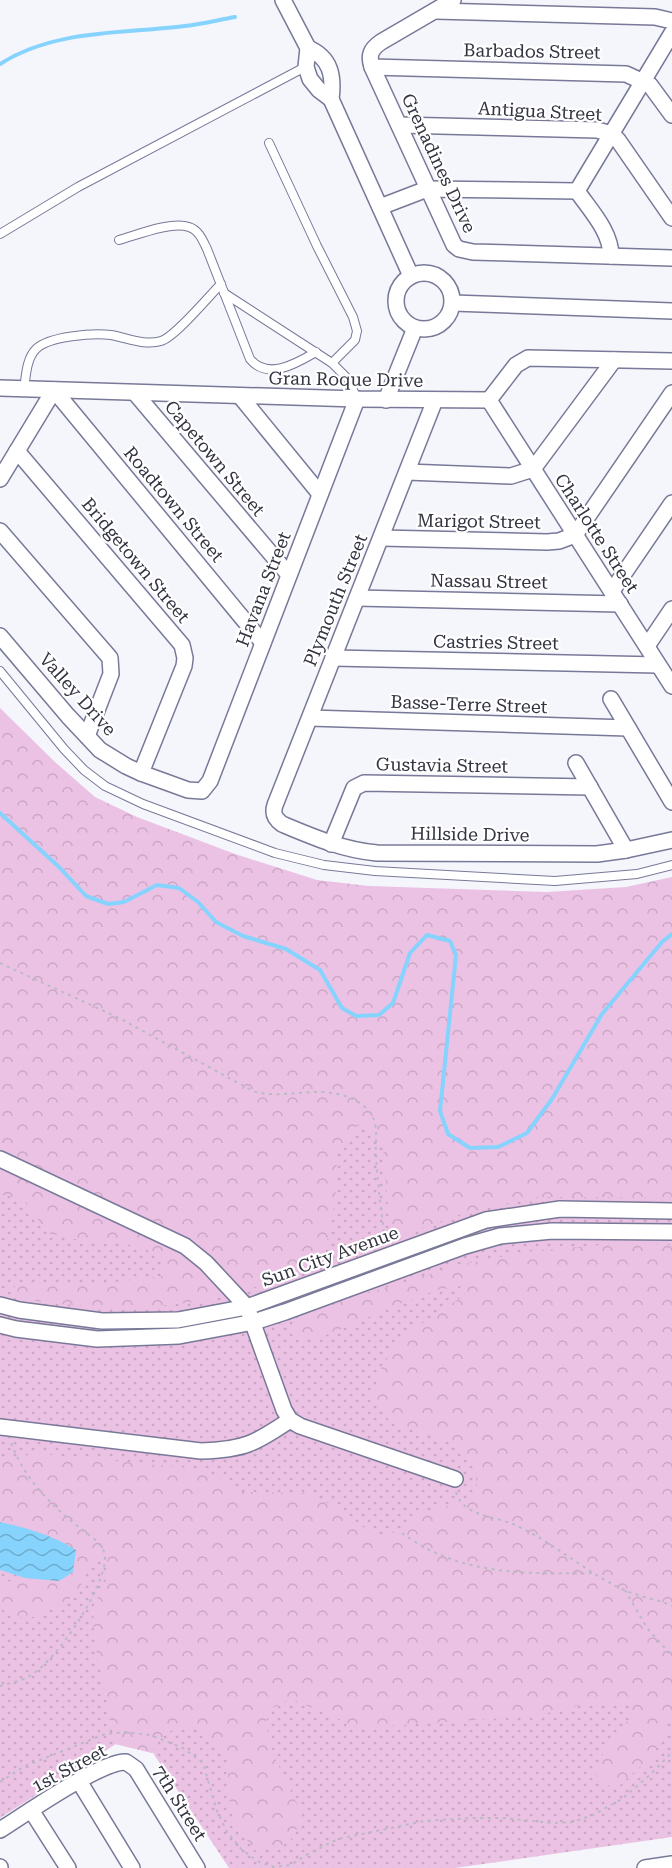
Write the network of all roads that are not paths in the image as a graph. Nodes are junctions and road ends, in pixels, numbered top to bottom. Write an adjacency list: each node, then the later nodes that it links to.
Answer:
1 (284, 0): 6 (street)
2 (453, 0): 3 (street)
3 (435, 10): 4 (street); 9 (street)
4 (672, 21)
5 (672, 33): 10 (street)
6 (308, 48): 7 (street); 8 (street)
7 (323, 57): 8 (lane); 11 (street)
8 (306, 67): 11 (street); 20 (lane)
9 (372, 67): 10 (street, Barbados Street); 13 (street, Grenadines Drive)
10 (644, 80): 12 (street); 14 (street)
11 (331, 99): 18 (street)
12 (672, 115)
13 (399, 125): 14 (street, Antigua Street); 16 (street, Grenadines Drive)
14 (612, 134): 17 (street); 19 (street, Antigua Street)
15 (269, 143): 33 (lane)
16 (427, 189): 17 (street); 18 (street); 22 (street, Grenadines Drive)
17 (577, 191): 22 (street)
18 (380, 207): 24 (street)
19 (672, 218)
20 (0, 234)
21 (119, 240): 25 (lane)
22 (611, 256): 23 (street, Grenadines Drive)
23 (672, 258)
24 (411, 276): 27 (street); 29 (street)
25 (221, 284): 26 (lane); 35 (lane)
26 (224, 293): 30 (lane); 30 (lane)
27 (453, 303): 28 (street); 29 (street)
28 (672, 311)
29 (415, 328): 41 (street)
30 (316, 352): 33 (lane)
31 (614, 360): 32 (street); 43 (street); 45 (street)
32 (672, 362)
33 (332, 363): 40 (lane)
34 (0, 388): 35 (street, Gran Roque Drive)
35 (24, 389): 36 (street, Gran Roque Drive)
36 (54, 390): 37 (street, Gran Roque Drive); 44 (street); 58 (street, Roadtown Street)
37 (135, 393): 39 (street, Gran Roque Drive); 53 (street, Capetown Street)
38 (672, 393): 51 (street)
39 (240, 396): 40 (street, Gran Roque Drive); 48 (street)
40 (357, 399): 41 (street, Gran Roque Drive); 48 (street, Havana Street)
41 (386, 400): 42 (street, Gran Roque Drive)
42 (435, 400): 43 (street, Gran Roque Drive); 46 (street, Plymouth Street)
43 (489, 400): 45 (street, Charlotte Street)
44 (17, 451): 47 (street); 69 (street, Bridgetown Street)
45 (533, 469): 46 (street); 51 (street, Charlotte Street)
46 (407, 472): 52 (street, Plymouth Street)
47 (0, 479)
48 (320, 494): 53 (street, Havana Street)
49 (672, 503): 55 (street)
50 (0, 531): 67 (street)
51 (575, 535): 52 (street, Marigot Street); 55 (street, Charlotte Street)
52 (381, 538): 54 (street, Plymouth Street)
53 (289, 575): 58 (street, Havana Street)
54 (357, 598): 55 (street, Nassau Street); 60 (street, Plymouth Street)
55 (616, 598): 59 (street, Charlotte Street)
56 (672, 609): 59 (street)
57 (0, 636): 67 (street, Valley Drive)
58 (263, 643): 71 (street, Havana Street)
59 (646, 646): 61 (street, Charlotte Street)
60 (333, 658): 61 (street, Castries Street); 65 (street, Plymouth Street)
61 (658, 665): 63 (street, Charlotte Street)
62 (0, 671): 77 (lane)
63 (672, 686)
64 (610, 699): 66 (street)
65 (310, 718): 66 (street, Basse-Terre Street); 73 (street, Plymouth Street)
66 (628, 728): 72 (street)
67 (87, 736): 69 (street, Valley Drive)
68 (576, 763): 70 (street)
69 (141, 773): 71 (street, Valley Drive)
70 (590, 787): 75 (street, Gustavia Street); 76 (street)
71 (202, 791)
72 (672, 802)
73 (274, 816): 75 (street, Hillside Drive)
74 (672, 840): 76 (street, Hillside Drive)
75 (332, 844): 76 (street, Hillside Drive)
76 (627, 850)
77 (672, 865)
78 (0, 1159): 82 (street)
79 (672, 1211): 82 (street, Sun City Avenue)
80 (672, 1232): 82 (street, Sun City Avenue)
81 (0, 1305): 82 (street, Sun City Avenue)
82 (250, 1315): 83 (street, Sun City Avenue); 84 (street)
83 (0, 1325)
84 (290, 1420): 85 (street); 86 (street)
85 (4, 1427)
86 (455, 1479)
87 (126, 1762): 88 (street, 1st Street); 94 (street, 7th Street)
88 (79, 1781): 89 (street, 1st Street); 93 (street)
89 (31, 1810): 90 (street, 1st Street); 92 (street)
90 (0, 1830)
91 (672, 1864): 95 (street)
92 (68, 1868)
93 (132, 1868)
94 (197, 1868)
95 (645, 1868)

